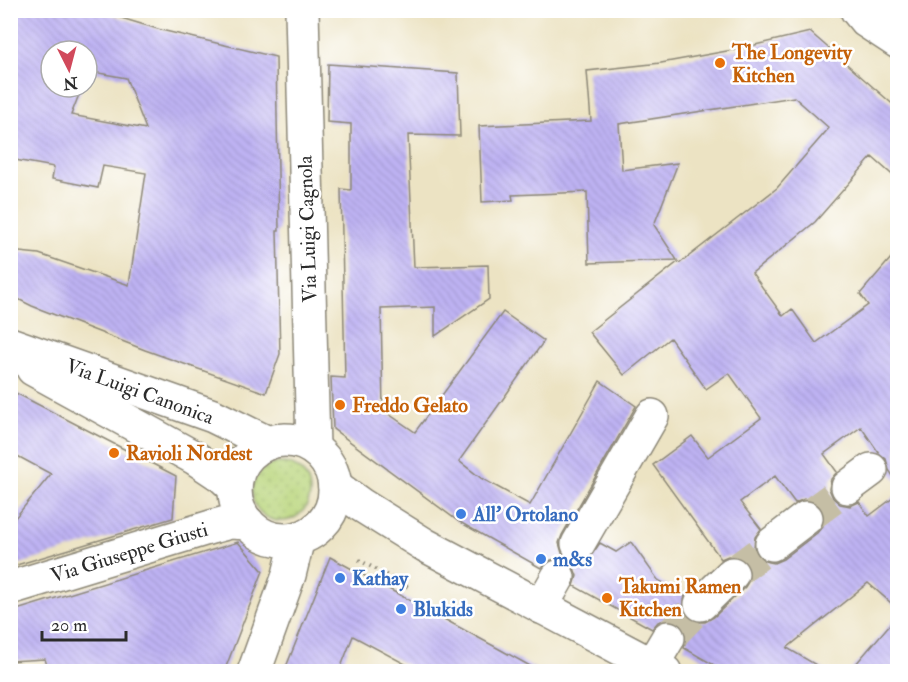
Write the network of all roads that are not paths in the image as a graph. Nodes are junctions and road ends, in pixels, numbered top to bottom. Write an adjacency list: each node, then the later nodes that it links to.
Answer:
1 (302, 10): 8 (street, Via Luigi Cagnola)
2 (857, 10): 3 (street)
3 (897, 42)
4 (10, 344): 7 (street, Via Luigi Canonica)
5 (10, 356): 10 (street, Via Luigi Canonica)
6 (652, 416): 14 (street)
7 (268, 443): 8 (street); 10 (street)
8 (313, 448): 9 (street)
9 (335, 486): 13 (street); 16 (street)
10 (235, 488): 12 (street)
11 (806, 518): 15 (street)
12 (248, 523): 13 (street); 19 (street, Via Giuseppe Giusti)
13 (311, 530): 16 (street); 23 (street)
14 (578, 544)
15 (772, 544)
16 (424, 545): 21 (street)
17 (732, 574): 20 (street)
18 (558, 577): 21 (street)
19 (10, 588)
20 (701, 604)
21 (541, 607): 22 (street)
22 (662, 658)
23 (254, 672)

